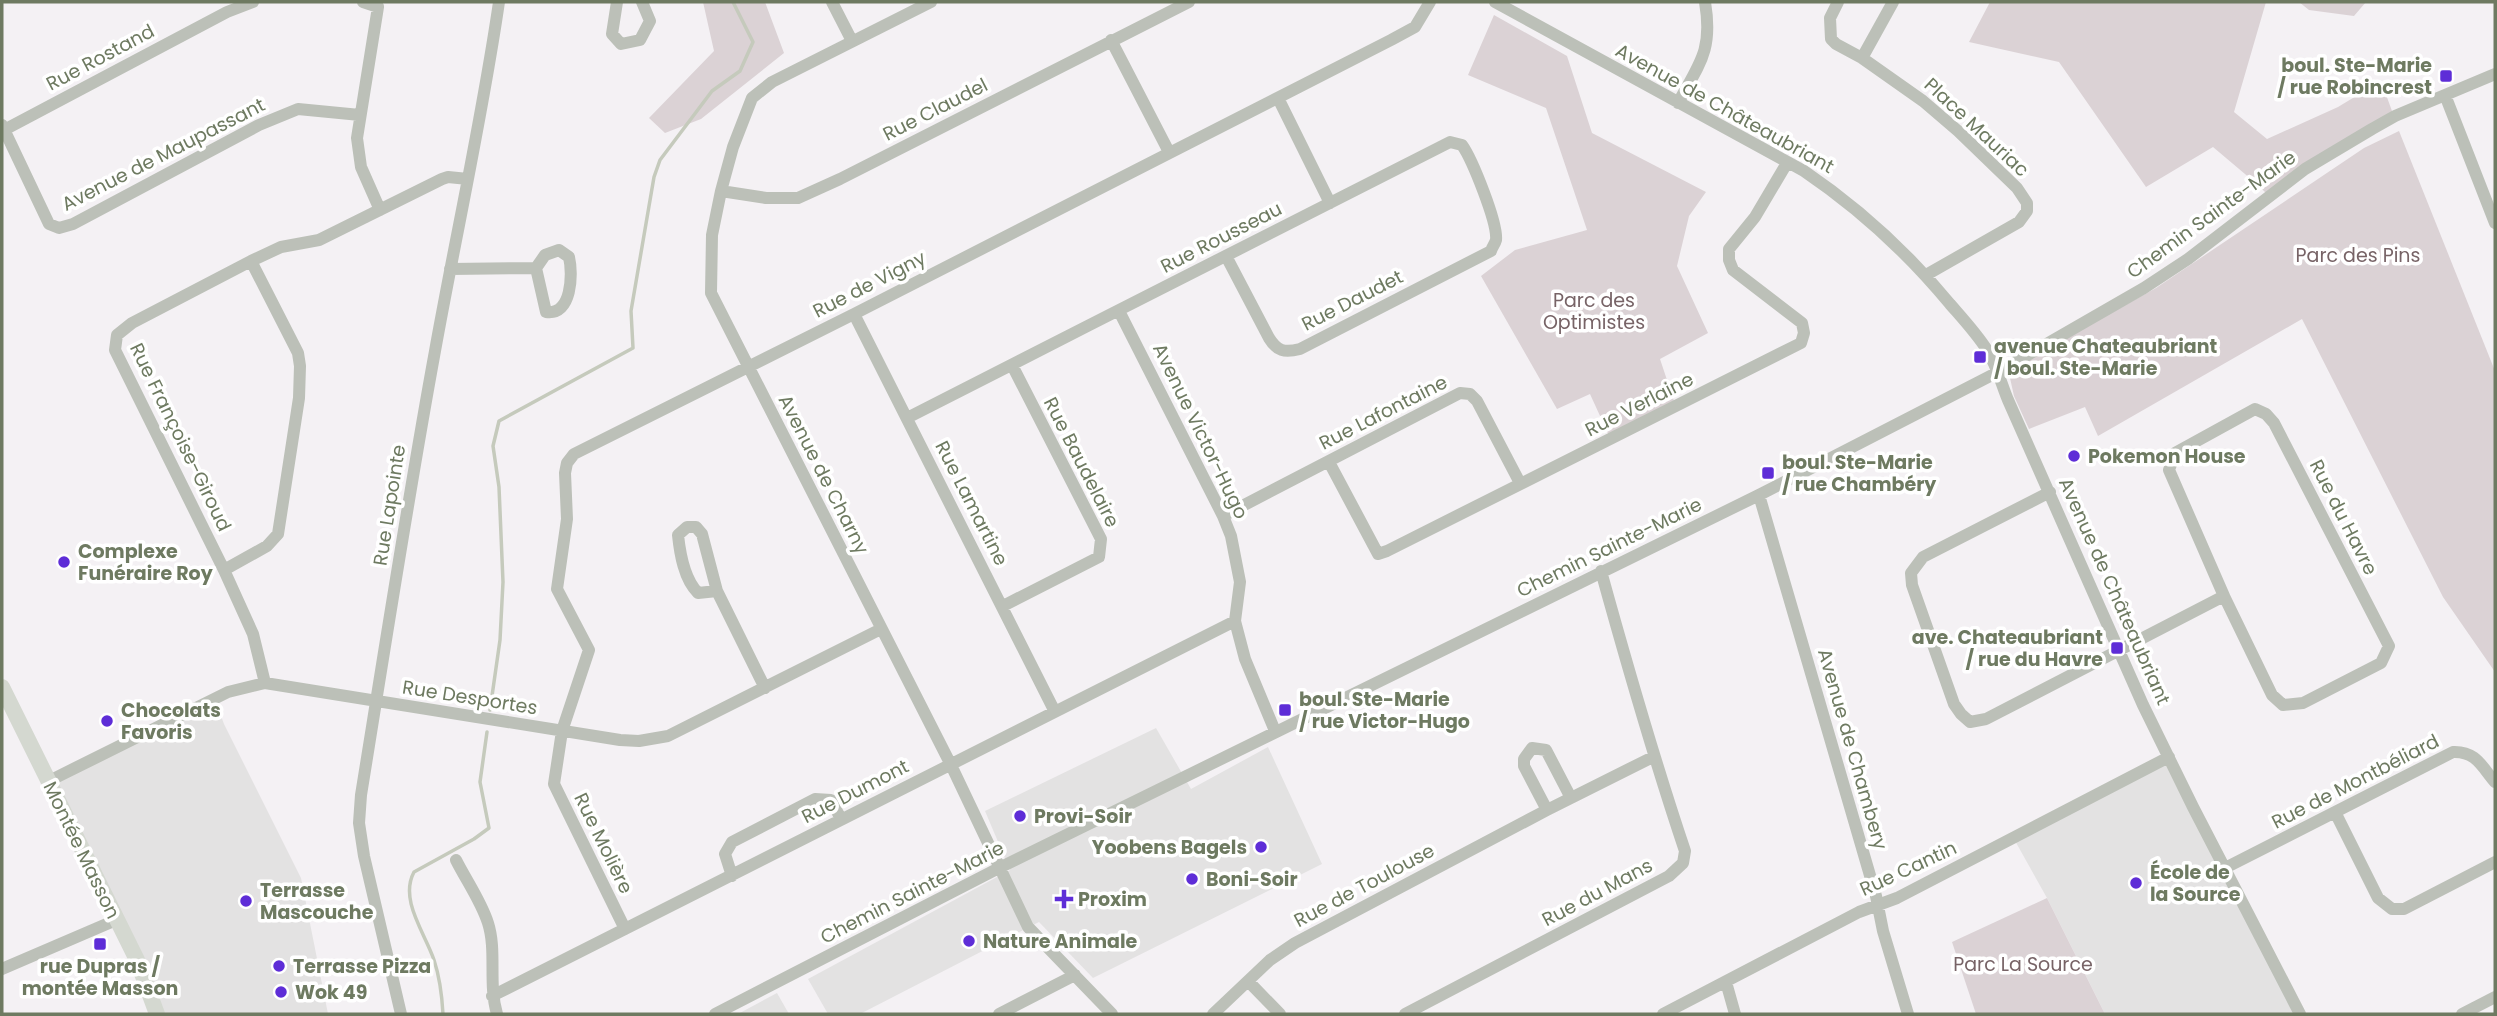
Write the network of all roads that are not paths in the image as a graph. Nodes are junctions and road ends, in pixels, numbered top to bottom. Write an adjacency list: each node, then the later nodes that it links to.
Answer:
1 (253, 2): 25 (street, Rue Rostand)
2 (363, 2): 15 (street)
3 (499, 2): 28 (street, Rue Lapointe)
4 (618, 2): 5 (street)
5 (642, 2)
6 (832, 2): 18 (street)
7 (931, 2): 18 (street, Avenue de Charny)
8 (1162, 2): 16 (street)
9 (1189, 2): 16 (street, Rue Claudel)
10 (1430, 2): 22 (street, Rue de Vigny)
11 (1494, 2): 23 (street, Avenue de Châteaubriant)
12 (1705, 2): 23 (street)
13 (1838, 2): 19 (street, Place Mauriac)
14 (1894, 2): 19 (street)
15 (379, 4): 24 (street)
16 (1158, 16): 17 (street, Rue Claudel)
17 (1111, 40): 26 (street); 29 (street, Rue Claudel)
18 (852, 41): 29 (street, Avenue de Charny)
19 (1862, 58): 38 (street, Place Mauriac)
20 (2495, 74): 21 (street, Chemin Sainte-Marie)
21 (2445, 94): 32 (street); 43 (street, Chemin Sainte-Marie)
22 (1278, 98): 26 (street, Rue de Vigny); 30 (street)
23 (1678, 103): 27 (street, Avenue de Châteaubriant)
24 (360, 114): 25 (street, Avenue de Maupassant); 31 (street)
25 (3, 127)
26 (1169, 152): 40 (street, Rue de Vigny)
27 (1787, 163): 38 (street, Avenue de Châteaubriant); 46 (street, Rue Verlaine)
28 (468, 179): 31 (street, Rue Françoise-Giroud); 36 (street, Rue Lapointe)
29 (721, 191): 42 (street, Avenue de Charny)
30 (1330, 203): 33 (street, Rue Rousseau); 34 (street, Rue Rousseau)
31 (380, 210): 35 (street, Rue Françoise-Giroud)
32 (2495, 223)
33 (1496, 240): 34 (street, Rue Daudet)
34 (1226, 256): 39 (street, Rue Rousseau)
35 (251, 261): 50 (street); 50 (street, Rue Françoise-Giroud)
36 (450, 268): 37 (street); 61 (street, Rue Lapointe)
37 (536, 268): 37 (street)
38 (1926, 275): 43 (street, Avenue de Châteaubriant)
39 (1119, 311): 41 (street, Rue Rousseau); 49 (street, Avenue Victor-Hugo)
40 (854, 314): 42 (street, Rue de Vigny); 44 (street, Rue Lamartine)
41 (1012, 365): 44 (street, Rue Rousseau); 54 (street, Rue Baudelaire)
42 (748, 366): 56 (street, Avenue de Charny); 63 (street, Rue de Vigny)
43 (1998, 372): 47 (street, Avenue de Châteaubriant); 48 (street, Chemin Sainte-Marie)
44 (907, 418): 54 (street, Rue Lamartine)
45 (1329, 462): 46 (street, Rue Lafontaine); 46 (street, Rue Verlaine); 49 (street, Rue Lafontaine)
46 (1520, 483)
47 (2050, 492): 57 (street, Avenue de Châteaubriant); 57 (street)
48 (1759, 495): 51 (street, Chemin Sainte-Marie); 79 (street, Avenue de Chambery)
49 (1223, 516): 55 (street, Avenue Victor-Hugo)
50 (224, 570): 58 (street, Rue Françoise-Giroud)
51 (1601, 571): 64 (street, Chemin Sainte-Marie); 65 (street, Rue du Mans)
52 (717, 591): 52 (street); 60 (street)
53 (2224, 596): 53 (street, Rue du Havre); 57 (street)
54 (1003, 606): 62 (street, Rue Lamartine)
55 (1235, 621): 62 (street, Rue Dumont); 64 (street, Avenue Victor-Hugo)
56 (881, 629): 60 (street, Rue Desportes); 67 (street, Avenue de Charny)
57 (2119, 649): 66 (street, Avenue de Châteaubriant)
58 (265, 683): 61 (street, Rue Desportes); 68 (street, Rue Desportes)
59 (2, 687): 68 (main road, Montée Masson)
60 (765, 688): 63 (street, Rue Desportes)
61 (378, 702): 63 (street, Rue Desportes); 89 (street, Rue Lapointe)
62 (1054, 710): 67 (street, Rue Dumont)
63 (562, 731): 81 (street, Rue Molière)
64 (1275, 731): 77 (street, Chemin Sainte-Marie)
65 (1653, 757): 70 (street, Rue de Toulouse); 96 (street, Rue du Mans)
66 (2169, 757): 76 (street, Avenue de Châteaubriant); 79 (street, Rue Cantin)
67 (951, 765): 73 (street, Rue Dumont); 77 (street, Avenue de Charny)
68 (49, 781): 80 (main road, Montée Masson)
69 (2495, 782): 72 (street, Rue de Montbéliard)
70 (1571, 799): 71 (street, Rue de Toulouse); 71 (street)
71 (1547, 810): 84 (street, Rue de Toulouse)
72 (2335, 812): 75 (street); 76 (street, Rue de Montbéliard)
73 (841, 819): 78 (street, Rue Dumont); 78 (street)
74 (456, 860): 86 (street)
75 (2495, 862)
76 (2225, 868): 100 (street, Avenue de Châteaubriant)
77 (999, 869): 83 (street, Avenue de Charny); 91 (street, Chemin Sainte-Marie)
78 (732, 876): 81 (street, Rue Dumont)
79 (1878, 904): 85 (street, Rue Cantin); 99 (street, Avenue de Chambery)
80 (116, 920): 82 (street); 88 (main road, Montée Masson)
81 (625, 929): 86 (street, Rue Dumont)
82 (2, 969)
83 (1075, 975): 92 (street); 93 (street, Avenue de Charny)
84 (1248, 981): 94 (street, Rue de Toulouse); 95 (street)
85 (1726, 982): 97 (street, Rue Cantin); 98 (street)
86 (492, 996): 90 (street)
87 (2495, 997): 101 (street)
88 (157, 1014)
89 (401, 1014)
90 (497, 1014)
91 (715, 1014)
92 (999, 1014)
93 (1112, 1014)
94 (1213, 1014)
95 (1280, 1014)
96 (1405, 1014)
97 (1663, 1014)
98 (1735, 1014)
99 (1908, 1014)
100 (2300, 1014)
101 (2462, 1014)

